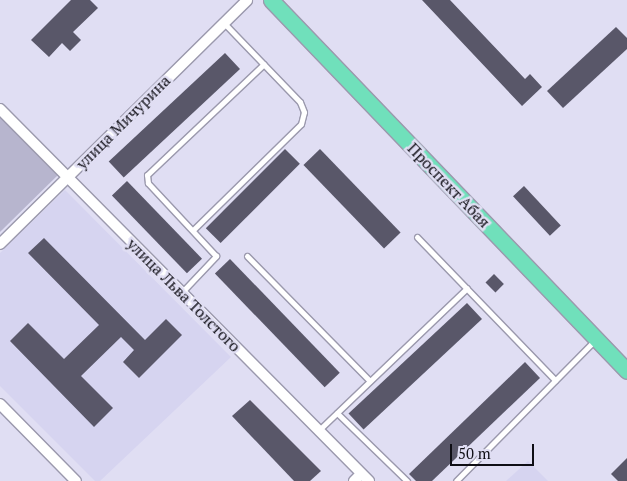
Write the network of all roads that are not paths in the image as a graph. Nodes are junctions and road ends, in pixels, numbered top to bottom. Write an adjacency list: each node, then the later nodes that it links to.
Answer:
1 (247, 0): 3 (street, улица Мичурина)
2 (272, 0): 13 (main road, Проспект Абая)
3 (224, 22): 4 (lane); 6 (street, улица Мичурина)
4 (264, 64): 7 (lane); 7 (lane)
5 (0, 109): 6 (street, улица Льва Толстого)
6 (68, 178): 9 (street, улица Мичурина); 12 (street, улица Льва Толстого)
7 (193, 230): 12 (lane)
8 (416, 237): 11 (lane)
9 (0, 244)
10 (247, 256): 16 (lane)
11 (466, 288): 15 (lane); 16 (lane)
12 (181, 292): 19 (street, улица Льва Толстого)
13 (596, 338): 14 (main road, Проспект Абая); 15 (lane)
14 (627, 371)
15 (555, 380): 24 (lane)
16 (370, 381): 18 (lane)
17 (0, 404): 21 (street)
18 (337, 412): 19 (lane); 23 (lane)
19 (319, 430): 20 (street, улица Льва Толстого)
20 (365, 477): 22 (street)
21 (76, 481)
22 (354, 481)
23 (407, 481)
24 (456, 481)

